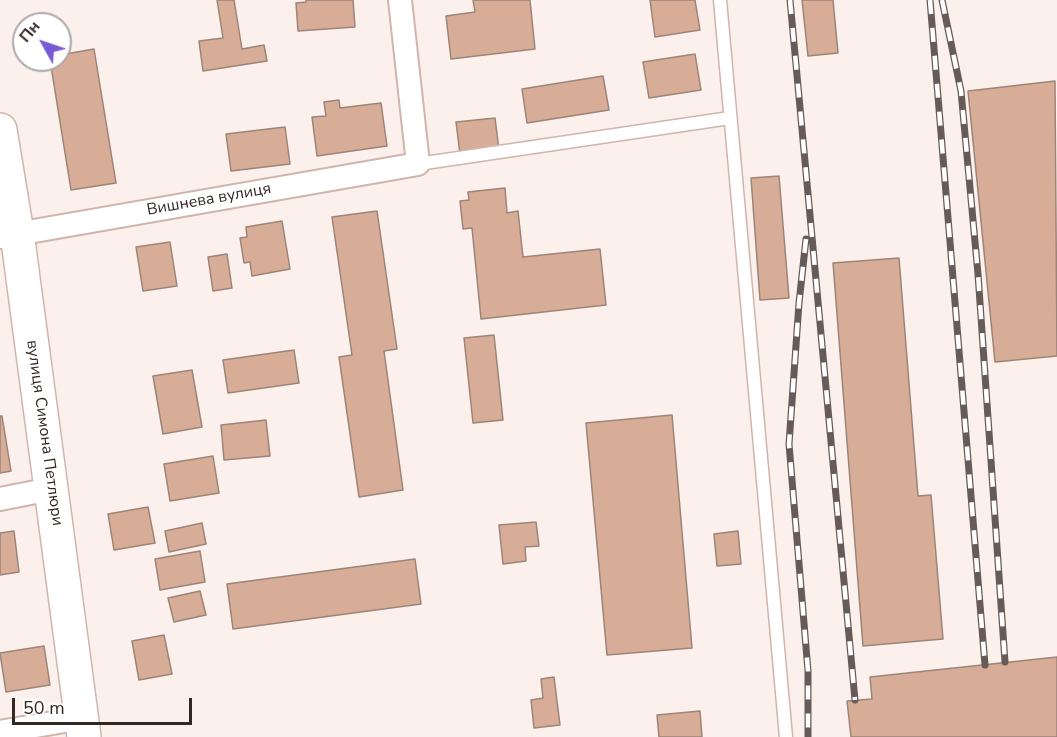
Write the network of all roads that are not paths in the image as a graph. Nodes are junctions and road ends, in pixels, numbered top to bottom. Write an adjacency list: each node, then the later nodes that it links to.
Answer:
1 (400, 0): 5 (street)
2 (720, 0): 3 (lane)
3 (730, 118): 5 (lane); 11 (lane)
4 (0, 130): 6 (main road, вулиця Симона Петлюри)
5 (418, 164): 6 (street, Вишнева вулиця)
6 (9, 235): 7 (main road, вулиця Симона Петлюри)
7 (51, 489): 8 (street); 9 (main road, вулиця Симона Петлюри)
8 (0, 499)
9 (83, 728): 10 (street)
10 (0, 732)
11 (786, 737)

